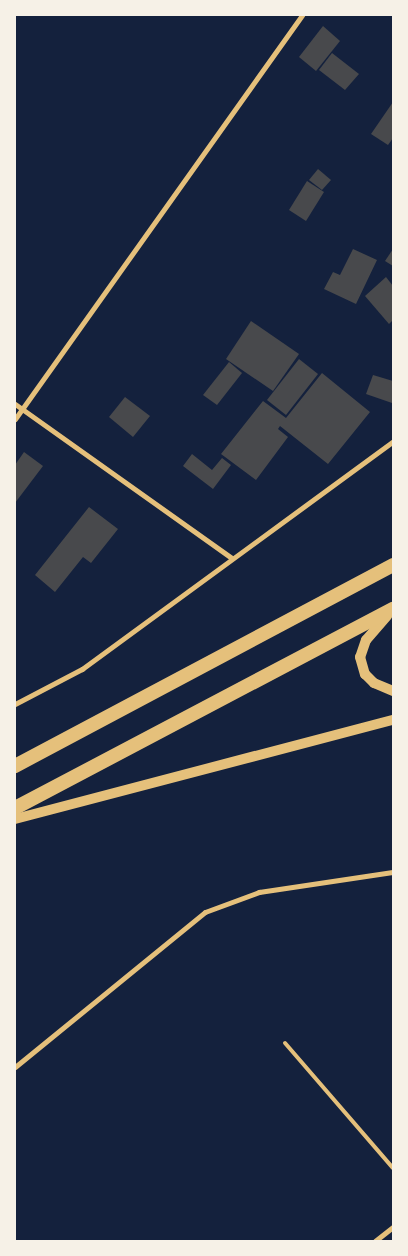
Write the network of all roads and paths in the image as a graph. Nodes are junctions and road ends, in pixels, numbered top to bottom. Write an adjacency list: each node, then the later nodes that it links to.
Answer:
1 (302, 15): 3 (street)
2 (15, 404): 3 (street)
3 (21, 408): 4 (street); 6 (street)
4 (15, 419)
5 (393, 441): 6 (street)
6 (232, 558): 10 (street)
7 (393, 565): 12 (highway)
8 (393, 610): 9 (main road); 13 (highway)
9 (393, 691)
10 (15, 704)
11 (393, 720): 14 (main road)
12 (15, 766)
13 (15, 808)
14 (15, 818)
15 (393, 872): 17 (street)
16 (285, 1043): 18 (lane)
17 (15, 1067)
18 (393, 1168)
19 (393, 1227): 20 (street)
20 (375, 1241)

